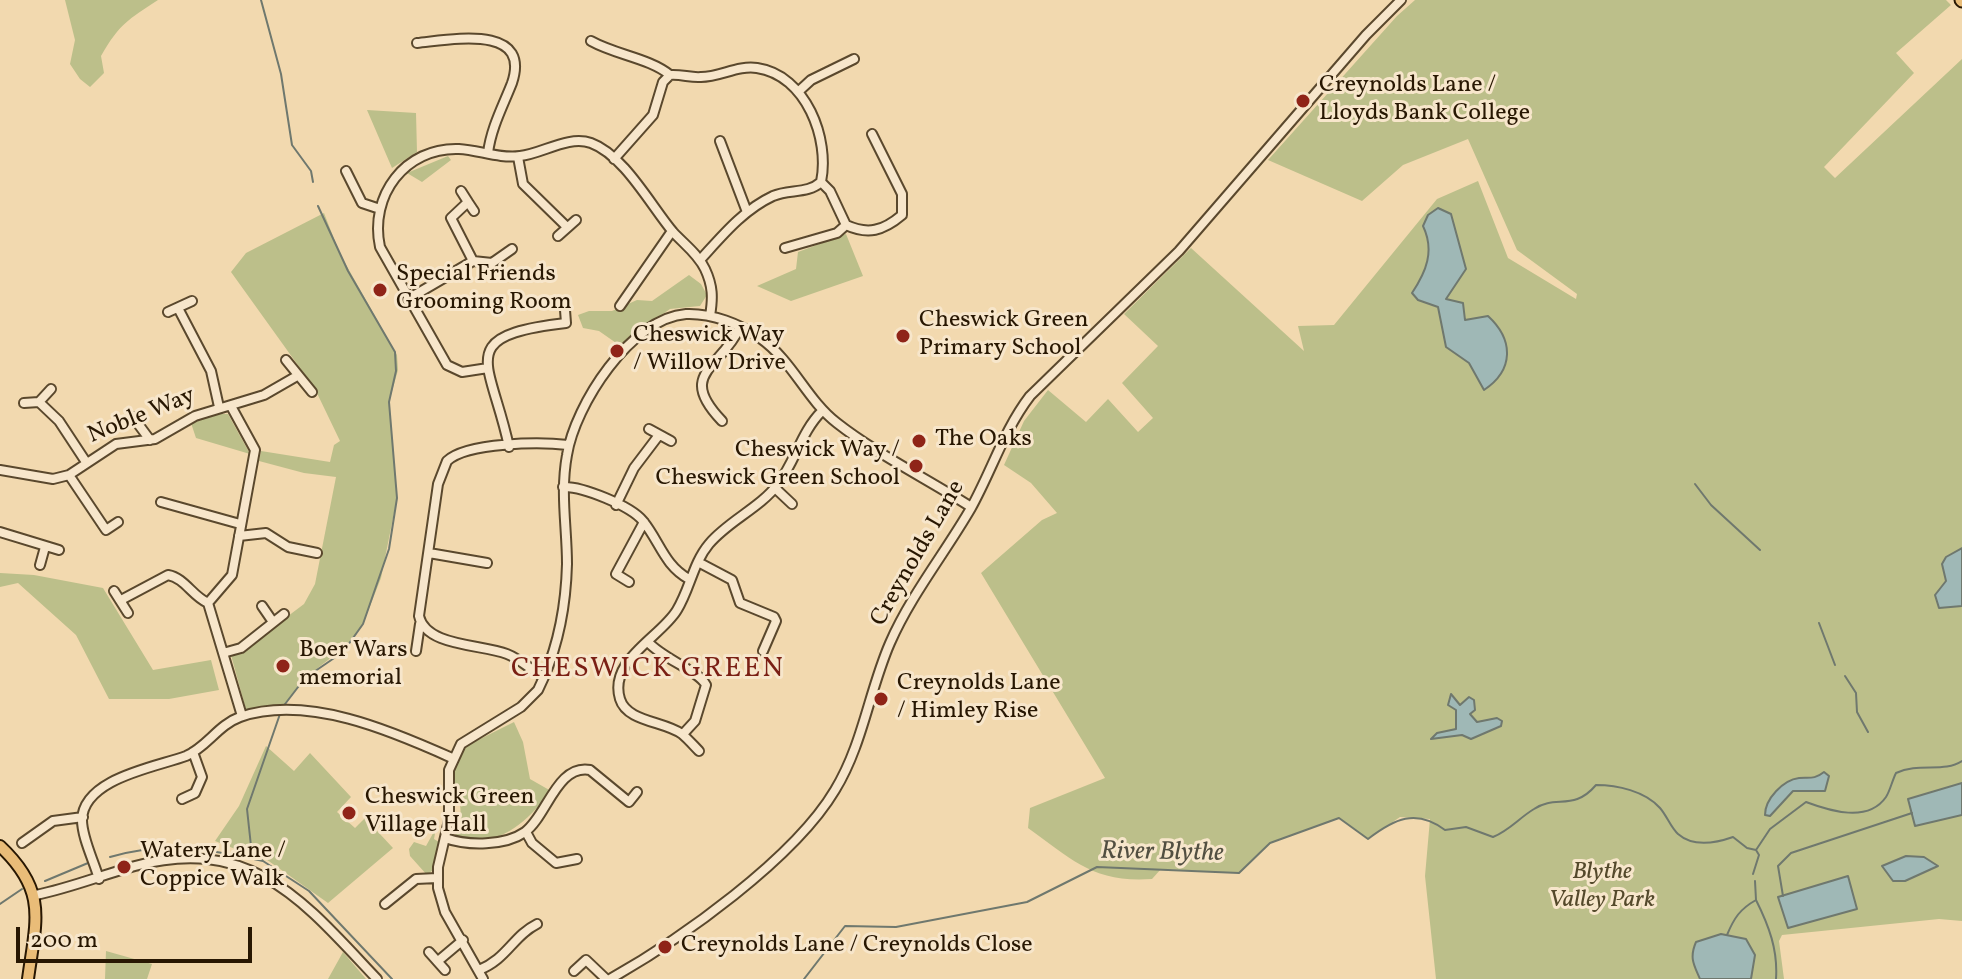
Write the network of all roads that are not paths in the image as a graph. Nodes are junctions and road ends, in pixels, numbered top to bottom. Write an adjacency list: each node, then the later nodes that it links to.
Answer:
1 (1401, 0): 62 (street, Creynolds Lane)
2 (591, 41): 5 (street)
3 (417, 43): 9 (street)
4 (854, 59): 6 (street)
5 (670, 75): 6 (street); 11 (street)
6 (799, 91): 13 (street)
7 (872, 134): 20 (street)
8 (720, 141): 18 (street)
9 (488, 153): 10 (street); 16 (street)
10 (518, 157): 11 (street); 21 (street)
11 (614, 159): 22 (street)
12 (346, 171): 16 (street)
13 (821, 182): 18 (street); 20 (street)
14 (461, 191): 15 (street)
15 (468, 202): 17 (street); 27 (street)
16 (380, 209): 28 (street)
17 (474, 211)
18 (747, 212): 26 (street)
19 (576, 220): 21 (street)
20 (846, 225): 24 (street)
21 (567, 227): 23 (street)
22 (672, 231): 26 (street); 30 (street)
23 (558, 236)
24 (785, 248)
25 (512, 249): 27 (street)
26 (700, 260): 34 (street)
27 (473, 261): 28 (street)
28 (408, 299): 37 (street)
29 (192, 301): 31 (street)
30 (620, 306)
31 (178, 308): 33 (street); 43 (street)
32 (565, 310): 37 (street)
33 (168, 312)
34 (710, 316): 35 (street); 52 (street)
35 (740, 327): 45 (street); 47 (street)
36 (286, 360): 38 (street)
37 (488, 368): 53 (street)
38 (297, 376): 40 (street); 44 (street)
39 (51, 389): 41 (street)
40 (312, 392)
41 (39, 402): 42 (street); 54 (street)
42 (24, 403)
43 (219, 407): 44 (street, Noble Way); 50 (street, Noble Way)
44 (232, 408): 65 (street, Noble Way)
45 (822, 411): 58 (street); 62 (street)
46 (133, 417): 50 (street)
47 (722, 421)
48 (649, 429): 49 (street)
49 (659, 435): 51 (street); 61 (street)
50 (150, 440): 54 (street, Noble Way)
51 (671, 441)
52 (568, 445): 53 (street); 57 (street)
53 (509, 447): 71 (street)
54 (86, 462): 56 (street, Noble Way)
55 (0, 470): 56 (street, Noble Way)
56 (69, 475): 63 (street)
57 (563, 487): 61 (street); 89 (street)
58 (775, 488): 60 (street); 72 (street)
59 (161, 502): 65 (street)
60 (792, 504)
61 (616, 505): 64 (street)
62 (971, 507): 116 (street, Creynolds Lane)
63 (118, 522)
64 (644, 522): 75 (street); 76 (street)
65 (240, 524): 67 (street, Noble Way)
66 (0, 532): 69 (street)
67 (239, 536): 68 (street); 79 (street, Noble Way)
68 (310, 539)
69 (45, 547): 70 (street); 74 (street)
70 (59, 550)
71 (429, 553): 73 (street); 84 (street)
72 (698, 562): 75 (street); 87 (street)
73 (487, 563)
74 (40, 565)
75 (689, 579): 85 (street)
76 (629, 582)
77 (114, 591): 78 (street)
78 (121, 600): 79 (street); 81 (street)
79 (208, 603): 88 (street)
80 (262, 606): 83 (street)
81 (128, 613)
82 (284, 614): 83 (street)
83 (273, 622): 88 (street)
84 (420, 624): 86 (street); 89 (street)
85 (648, 642): 91 (street); 91 (street)
86 (416, 651)
87 (763, 651)
88 (223, 653): 90 (street)
89 (544, 677): 94 (street)
90 (242, 716): 93 (street); 94 (street)
91 (683, 734): 92 (street)
92 (699, 751)
93 (193, 752): 96 (street); 97 (street)
94 (452, 758): 99 (street)
95 (637, 792): 98 (street)
96 (182, 799)
97 (83, 817): 100 (street); 104 (street)
98 (526, 832): 99 (street); 102 (street)
99 (445, 838): 103 (street)
100 (22, 843)
101 (0, 846): 105 (main road)
102 (577, 859)
103 (437, 878): 106 (street); 108 (street)
104 (99, 879): 105 (street); 115 (street)
105 (36, 895): 114 (main road)
106 (385, 904)
107 (537, 924): 113 (street)
108 (463, 940): 110 (street); 113 (street)
109 (429, 952): 110 (street)
110 (438, 961): 111 (street)
111 (445, 970)
112 (574, 971): 116 (street)
113 (481, 975)
114 (28, 979)
115 (377, 979)
116 (608, 979)

